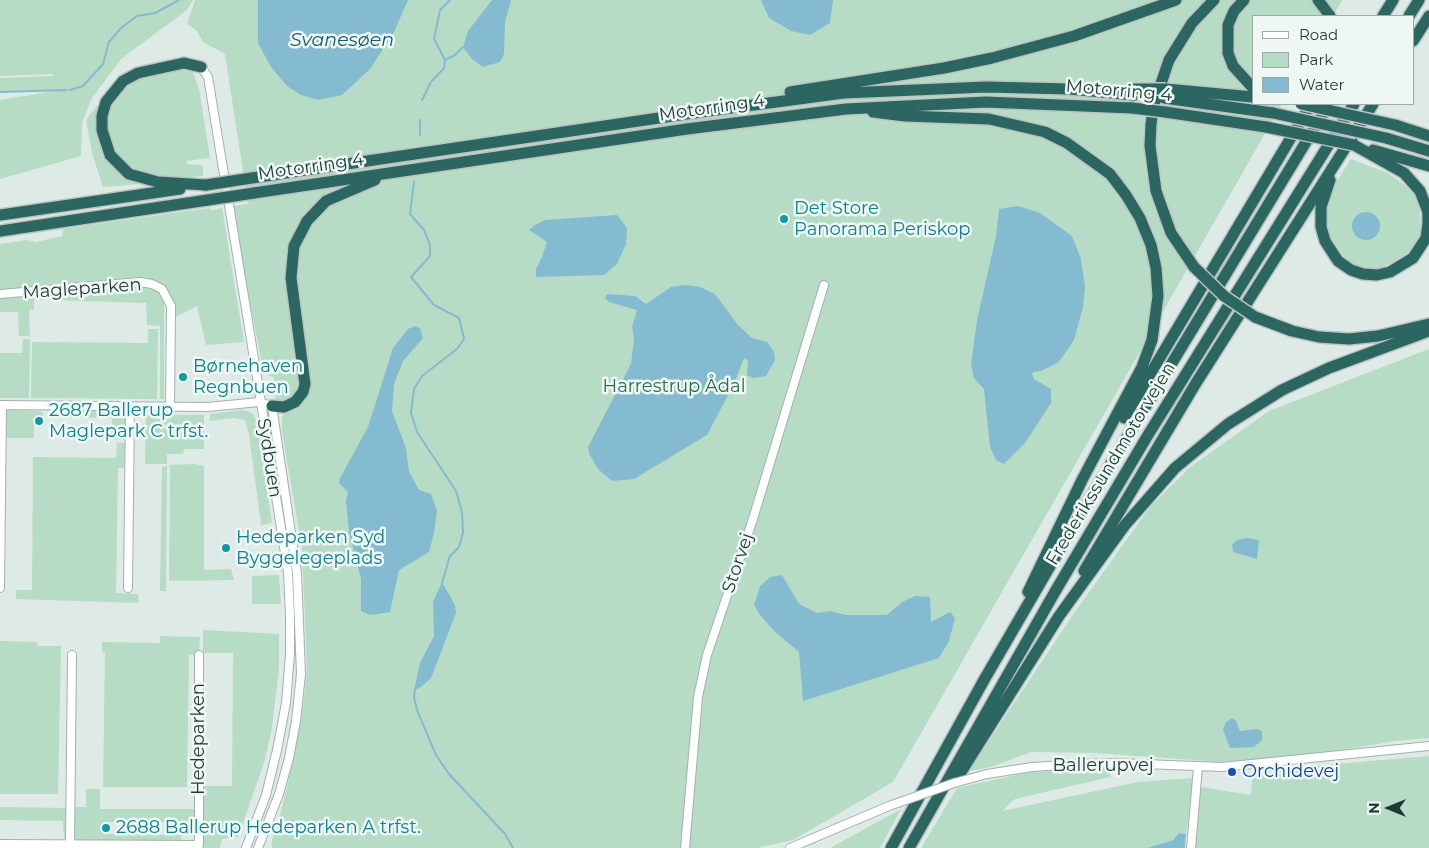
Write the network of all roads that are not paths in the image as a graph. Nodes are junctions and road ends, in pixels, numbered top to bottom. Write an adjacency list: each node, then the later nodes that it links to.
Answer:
1 (1176, 0): 22 (highway)
2 (1214, 0): 34 (highway, bridge)
3 (1244, 0): 13 (highway)
4 (1318, 0): 7 (highway)
5 (1393, 0): 8 (highway)
6 (1419, 0): 9 (highway)
7 (1329, 15)
8 (1384, 15)
9 (1410, 15)
10 (1429, 16): 11 (highway)
11 (1414, 39)
12 (201, 67): 29 (highway); 36 (street, Sydbuen)
13 (1252, 87)
14 (1165, 94): 15 (highway); 22 (highway, Motorring 4); 25 (highway, Motorring 4, bridge)
15 (1252, 97)
16 (1305, 105): 23 (highway, bridge)
17 (1310, 105): 40 (highway)
18 (1328, 105): 44 (highway, Frederikssundmotorvejen)
19 (1353, 105): 49 (highway, Frederikssundmotorvejen)
20 (1372, 105): 24 (highway)
21 (846, 109): 26 (highway, Motorring 4, bridge); 28 (highway, Motorring 4); 40 (highway)
22 (686, 114): 29 (highway, Motorring 4, bridge)
23 (1429, 136)
24 (1344, 151): 26 (highway); 43 (highway)
25 (1429, 151)
26 (1376, 153): 27 (highway)
27 (1429, 166)
28 (403, 171): 31 (highway, Motorring 4, bridge); 36 (highway)
29 (206, 185): 30 (highway, Motorring 4)
30 (0, 216)
31 (0, 231)
32 (824, 285): 54 (street, Storvej)
33 (0, 294): 39 (street, Magleparken)
34 (1429, 324)
35 (1429, 331): 43 (highway)
36 (266, 404): 39 (street); 52 (street, Sydbuen); 53 (street, Sydbuen)
37 (1, 405): 38 (street); 41 (street)
38 (130, 406): 39 (street); 42 (street)
39 (170, 408)
40 (1068, 514): 44 (highway)
41 (0, 588)
42 (128, 588)
43 (1059, 616): 49 (highway)
44 (1004, 646): 56 (highway, Frederikssundmotorvejen)
45 (72, 655): 51 (street)
46 (199, 655): 51 (street, Hedeparken)
47 (1429, 746): 48 (street, Ballerupvej)
48 (1198, 767): 55 (street, Ballerupvej, bridge); 58 (street)
49 (921, 827): 57 (highway, Frederikssundmotorvejen)
50 (0, 844): 51 (street, Hedeparken)
51 (70, 845)
52 (246, 848)
53 (258, 848)
54 (685, 848)
55 (790, 848)
56 (891, 848)
57 (909, 848)
58 (1192, 848)

